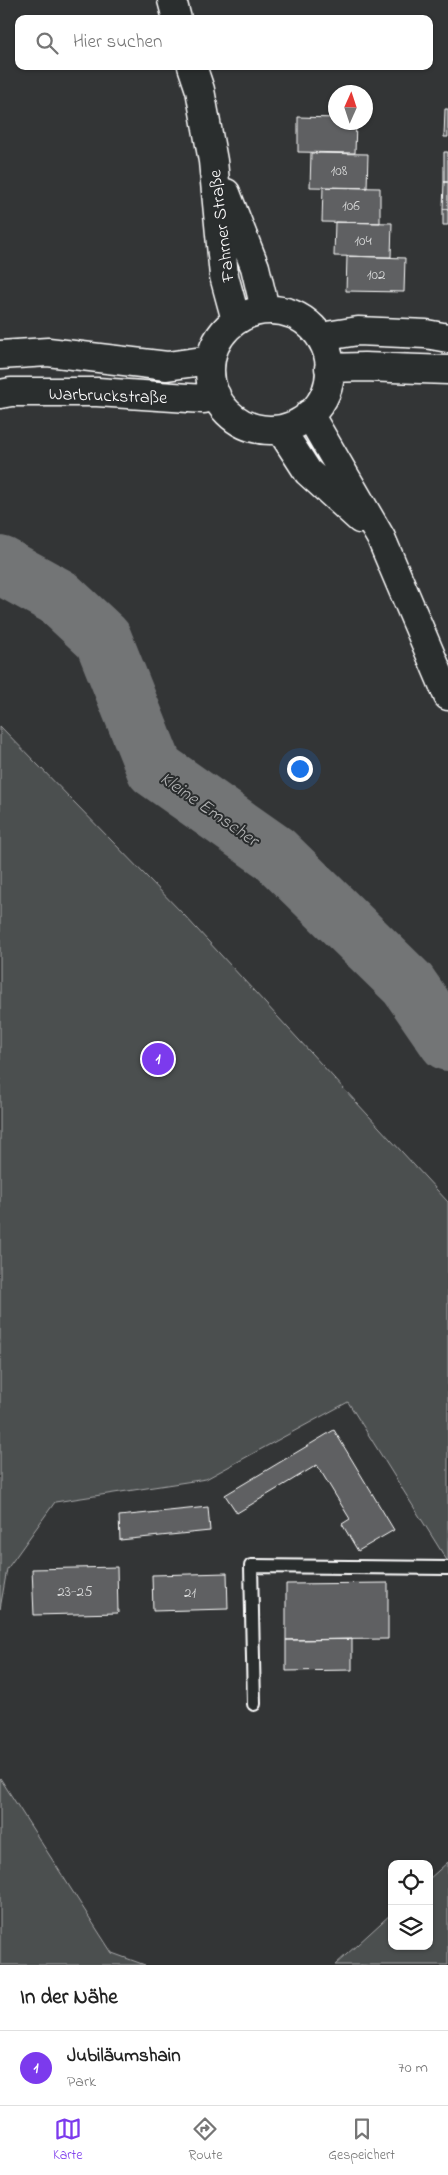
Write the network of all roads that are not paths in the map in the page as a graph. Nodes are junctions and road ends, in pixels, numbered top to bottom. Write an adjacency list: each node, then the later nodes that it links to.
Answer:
1 (172, 0): 2 (street)
2 (176, 15)
3 (193, 70): 4 (street, Fahrner Straße)
4 (214, 161): 5 (street, Fahrner Straße); 6 (street, Fahrner Straße)
5 (265, 309): 6 (street); 7 (street)
6 (236, 320): 10 (street)
7 (320, 337): 8 (street); 11 (street)
8 (448, 338)
9 (0, 355): 10 (street, Warbruckstraße)
10 (210, 360): 14 (street)
11 (329, 368): 12 (street); 15 (street)
12 (448, 370)
13 (0, 394): 14 (street, Warbruckstraße)
14 (216, 395): 16 (street)
15 (309, 414): 16 (street); 17 (street)
16 (281, 430): 17 (street)
17 (381, 538): 18 (street)
18 (448, 696)
19 (448, 1568): 20 (lane)
20 (254, 1704)

